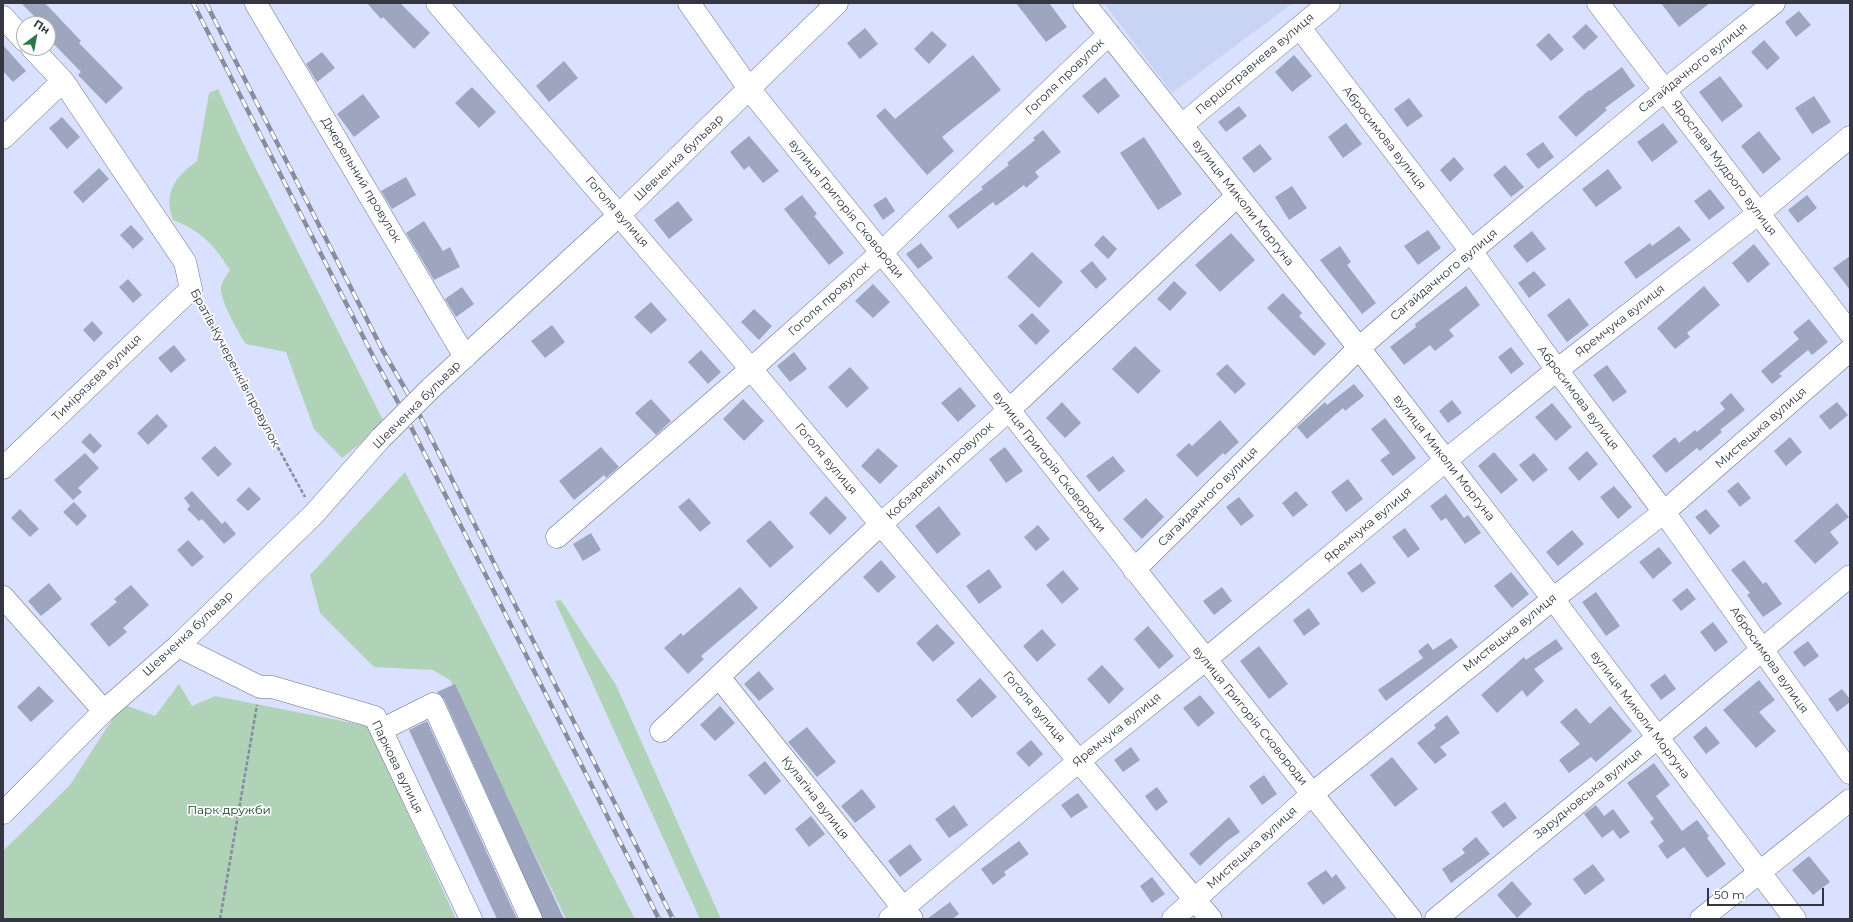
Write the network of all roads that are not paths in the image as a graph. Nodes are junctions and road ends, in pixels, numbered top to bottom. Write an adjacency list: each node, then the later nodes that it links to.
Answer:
1 (437, 3): 22 (street, Гоголя вулиця)
2 (689, 3): 15 (street, вулиця Григорія Сковороди)
3 (837, 3): 15 (street, Шевченка бульвар)
4 (1084, 3): 12 (street, вулиця Миколи Моргуна)
5 (1329, 3): 10 (street, Першотравнева вулиця)
6 (1598, 3): 16 (street, Ярослава Мудрого вулиця)
7 (1774, 3): 16 (street, Сагайдачного вулиця)
8 (256, 4): 29 (street, Джерельний провулок)
9 (3, 17): 11 (street)
10 (1300, 28): 17 (street, Першотравнева вулиця); 23 (street, Абросимова вулиця)
11 (16, 31)
12 (1109, 34): 17 (street, вулиця Миколи Моргуна); 24 (street, Гоголя провулок)
13 (40, 56): 14 (street, Братів Кучеренків провулок)
14 (63, 81): 19 (street); 25 (street, Братів Кучеренків провулок)
15 (750, 90): 22 (street, Шевченка бульвар); 24 (street, вулиця Григорія Сковороди)
16 (1665, 90): 21 (street, Ярослава Мудрого вулиця); 23 (street, Сагайдачного вулиця)
17 (1182, 125): 20 (street, вулиця Миколи Моргуна)
18 (1850, 137): 21 (street, Яремчука вулиця)
19 (3, 138)
20 (1237, 196): 27 (street, вулиця Миколи Моргуна); 32 (street, Кобзаревий провулок)
21 (1759, 213): 26 (street, Ярослава Мудрого вулиця); 31 (street, Яремчука вулиця)
22 (620, 215): 29 (street, Шевченка бульвар); 30 (street, Гоголя вулиця)
23 (1471, 251): 27 (street, Сагайдачного вулиця); 31 (street, Абросимова вулиця)
24 (881, 253): 30 (street, Гоголя провулок); 32 (street, вулиця Григорія Сковороди)
25 (191, 289): 34 (street, Тимірязєва вулиця)
26 (1850, 333)
27 (1359, 348): 33 (street, вулиця Миколи Моргуна); 38 (street, Сагайдачного вулиця)
28 (1850, 350): 35 (street, Мистецька вулиця)
29 (465, 356): 42 (street, Шевченка бульвар, bridge)
30 (750, 369): 36 (street, Гоголя вулиця); 37 (street, Гоголя провулок)
31 (1556, 370): 33 (street, Яремчука вулиця); 35 (street, Абросимова вулиця)
32 (1009, 410): 36 (street, Кобзаревий провулок); 38 (street, вулиця Григорія Сковороди)
33 (1445, 460): 41 (street, вулиця Миколи Моргуна); 44 (street, Яремчука вулиця)
34 (3, 468)
35 (1664, 512): 41 (street, Мистецька вулиця); 43 (street, Абросимова вулиця)
36 (881, 524): 45 (street, Кобзаревий провулок); 50 (street, Гоголя вулиця)
37 (557, 537)
38 (1134, 570): 44 (street, вулиця Григорія Сковороди)
39 (1850, 576): 43 (street, Зарудновська вулиця)
40 (3, 597): 46 (street)
41 (1553, 599): 49 (street, вулиця Миколи Моргуна); 52 (street, Мистецька вулиця)
42 (178, 646): 46 (street, Шевченка бульвар); 47 (street, Паркова вулиця)
43 (1762, 650): 49 (street, Зарудновська вулиця); 51 (street, Абросимова вулиця)
44 (1205, 660): 50 (street, Яремчука вулиця); 52 (street, вулиця Григорія Сковороди)
45 (719, 677): 48 (street, Кобзаревий провулок); 57 (street, Кулагіна вулиця)
46 (104, 711): 54 (street, Шевченка бульвар)
47 (381, 730): 58 (street, Паркова вулиця); 59 (street)
48 (661, 730)
49 (1657, 738): 55 (street, вулиця Миколи Моргуна); 63 (street, Зарудновська вулиця)
50 (1079, 761): 56 (street, Гоголя вулиця); 57 (street, Яремчука вулиця)
51 (1850, 773)
52 (1312, 794): 56 (street, Мистецька вулиця); 62 (street, вулиця Григорія Сковороди)
53 (1850, 800): 55 (street)
54 (3, 813)
55 (1759, 874): 64 (street); 65 (street, вулиця Миколи Моргуна)
56 (1195, 901): 60 (street, Мистецька вулиця); 61 (street, Гоголя вулиця)
57 (902, 916)
58 (470, 919)
59 (531, 919)
60 (1173, 919)
61 (1211, 919)
62 (1411, 919)
63 (1436, 919)
64 (1702, 919)
65 (1795, 919)

